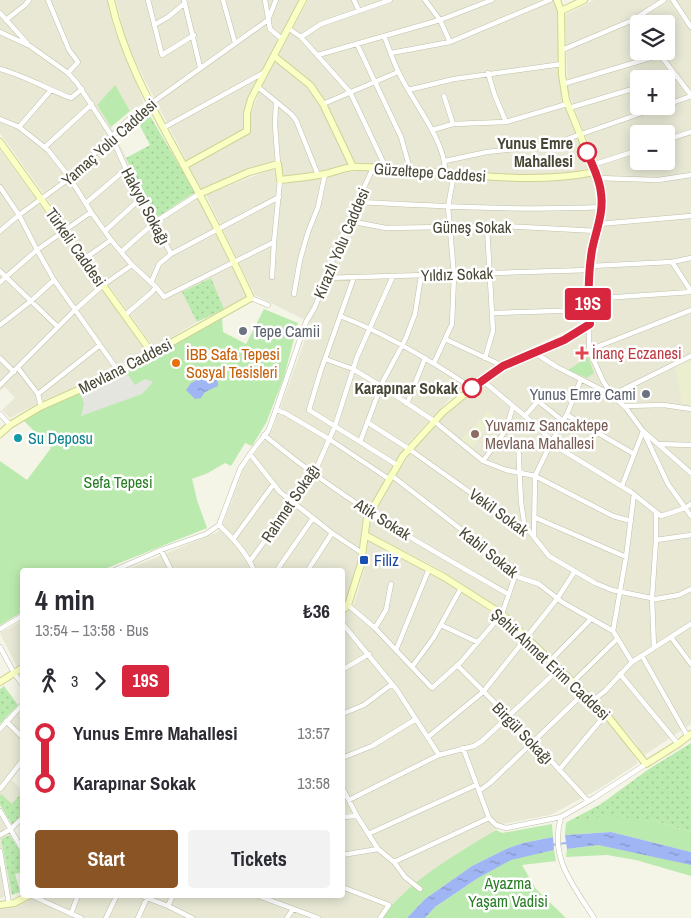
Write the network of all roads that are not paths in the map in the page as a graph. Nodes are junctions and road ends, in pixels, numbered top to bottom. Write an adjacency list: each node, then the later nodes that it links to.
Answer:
1 (29, 0): 23 (street)
2 (48, 0): 50 (street)
3 (111, 0): 65 (street)
4 (148, 0): 27 (street)
5 (224, 0): 36 (street)
6 (265, 0): 24 (street)
7 (276, 0): 24 (street)
8 (303, 0): 29 (street)
9 (354, 0): 19 (street)
10 (390, 0): 19 (street)
11 (426, 0): 25 (street)
12 (550, 0): 35 (street)
13 (557, 0): 20 (street)
14 (584, 0): 20 (street)
15 (664, 0): 22 (street)
16 (673, 0): 28 (street)
17 (185, 1): 27 (street); 31 (street)
18 (490, 1): 25 (street)
19 (359, 11): 33 (street)
20 (561, 11): 39 (street)
21 (0, 13): 23 (street)
22 (641, 15)
23 (6, 20): 38 (street)
24 (268, 20): 34 (street); 36 (street, Yamaç Yolu Caddesi)
25 (440, 20): 32 (street); 35 (street)
26 (630, 21): 39 (street)
27 (154, 24): 31 (street)
28 (691, 27)
29 (288, 28): 33 (street); 34 (street)
30 (0, 32): 38 (street, Hakyol Sokağı)
31 (194, 35): 46 (street)
32 (384, 36): 37 (street); 40 (street)
33 (301, 37): 41 (street)
34 (282, 39): 42 (street)
35 (450, 42): 40 (street)
36 (236, 43): 46 (street, Yamaç Yolu Caddesi)
37 (357, 44): 41 (street); 53 (street)
38 (30, 46): 50 (street, Hakyol Sokağı)
39 (562, 50): 45 (street)
40 (391, 52): 49 (street)
41 (318, 55): 60 (street)
42 (274, 56): 48 (street); 67 (street)
43 (637, 60): 54 (street)
44 (664, 60): 52 (street)
45 (562, 64): 51 (street); 54 (street)
46 (200, 67): 65 (street, Yamaç Yolu Caddesi)
47 (0, 69): 57 (street)
48 (266, 71): 55 (street); 74 (street)
49 (398, 72): 53 (street); 59 (street)
50 (68, 73): 58 (street, Hakyol Sokağı)
51 (488, 73): 59 (street); 71 (street)
52 (677, 76): 61 (street)
53 (375, 81): 60 (street); 90 (street)
54 (563, 84): 68 (street)
55 (258, 87): 64 (street); 85 (street)
56 (630, 89): 68 (street)
57 (51, 90): 58 (street); 73 (street)
58 (82, 90): 66 (street, Hakyol Sokağı)
59 (408, 90): 75 (street)
60 (350, 92): 67 (street); 89 (street)
61 (691, 95): 63 (street)
62 (444, 96): 72 (street)
63 (675, 101)
64 (276, 102): 84 (street); 95 (street)
65 (149, 103): 74 (street); 78 (street, Yamaç Yolu Caddesi)
66 (92, 104): 78 (street, Hakyol Sokağı); 81 (street)
67 (323, 104): 86 (street)
68 (568, 106): 71 (street); 77 (street)
69 (636, 115): 77 (street)
70 (0, 119): 73 (street)
71 (506, 122): 72 (street)
72 (453, 124): 75 (street)
73 (19, 127): 81 (street)
74 (163, 128): 85 (street)
75 (432, 130): 83 (street)
76 (691, 132): 79 (street)
77 (580, 134): 83 (street); 92 (street)
78 (111, 136): 88 (street, Hakyol Sokağı); 97 (street, Yamaç Yolu Caddesi)
79 (675, 137)
80 (0, 142): 103 (street, Türkeli Caddesi)
81 (45, 147): 97 (street)
82 (630, 154): 92 (street)
83 (445, 161): 91 (street)
84 (278, 164): 98 (street); 100 (street)
85 (184, 166): 100 (street)
86 (353, 167): 87 (street, Güzeltepe Caddesi); 93 (street, Güzeltepe Caddesi)
87 (373, 168): 89 (street, Güzeltepe Caddesi); 104 (street, Kirazlı Yolu Caddesi)
88 (126, 169): 102 (street, Hakyol Sokağı); 105 (street)
89 (386, 169): 90 (street, Güzeltepe Caddesi)
90 (410, 169): 91 (street, Güzeltepe Caddesi)
91 (445, 172): 94 (street, Güzeltepe Caddesi)
92 (595, 172): 94 (street, Güzeltepe Caddesi); 96 (street); 107 (street)
93 (325, 174): 95 (street, Güzeltepe Caddesi); 147 (street)
94 (454, 174): 106 (street)
95 (318, 175): 98 (street, Güzeltepe Caddesi)
96 (691, 175)
97 (70, 178): 103 (street, Yamaç Yolu Caddesi); 105 (street)
98 (280, 180): 101 (street)
99 (0, 187): 109 (street)
100 (199, 194): 112 (street); 116 (street)
101 (278, 196): 116 (street); 122 (street)
102 (141, 198): 112 (street, Hakyol Sokağı); 119 (street)
103 (42, 199): 109 (street, Yamaç Yolu Caddesi); 117 (street, Türkeli Caddesi)
104 (358, 202): 106 (street); 111 (street, Kirazlı Yolu Caddesi)
105 (86, 203): 108 (street)
106 (448, 207): 107 (street); 115 (street)
107 (601, 207): 113 (street)
108 (91, 212): 117 (street); 119 (street)
109 (19, 215): 118 (street, Yamaç Yolu Caddesi); 123 (street)
110 (691, 216): 113 (street)
111 (349, 220): 115 (street, Güneş Sokak); 140 (street, Kirazlı Yolu Caddesi)
112 (155, 222): 124 (street); 125 (street, Hakyol Sokağı)
113 (600, 224): 120 (street)
114 (486, 226): 115 (street, Güneş Sokak); 120 (street, Güneş Sokak); 133 (street)
115 (450, 227): 134 (street)
116 (218, 228): 125 (street); 128 (street)
117 (63, 230): 123 (street); 127 (street, Türkeli Caddesi)
118 (0, 231)
119 (105, 231): 121 (street)
120 (597, 232): 131 (street)
121 (111, 240): 124 (street); 127 (street)
122 (274, 242): 128 (street); 138 (street)
123 (37, 250): 137 (street); 141 (street)
124 (121, 252): 130 (street)
125 (171, 254): 143 (street)
126 (691, 258): 129 (street, Yıldız Sokak)
127 (84, 259): 144 (street, Türkeli Caddesi)
128 (233, 260): 145 (street); 148 (street)
129 (672, 262): 131 (street, Yıldız Sokak); 146 (street)
130 (132, 265): 143 (street); 144 (street)
131 (590, 268): 133 (street, Yıldız Sokak); 149 (street)
132 (0, 271): 137 (street)
133 (490, 273): 134 (street, Yıldız Sokak); 155 (street)
134 (454, 275): 136 (street, Yıldız Sokak); 162 (street)
135 (392, 276): 136 (street, Yıldız Sokak); 139 (street, Yıldız Sokak); 161 (street, Rahmet Sokağı)
136 (421, 276): 164 (street)
137 (6, 277): 142 (street); 150 (street)
138 (272, 277)
139 (354, 277): 140 (street, Yıldız Sokak); 157 (street)
140 (325, 278): 190 (street, Kirazlı Yolu Caddesi)
141 (54, 280): 150 (street); 152 (street)
142 (0, 282)
143 (151, 283): 145 (street)
144 (103, 285): 152 (street); 156 (street, Türkeli Caddesi)
145 (156, 287): 156 (street)
146 (691, 292): 149 (street)
147 (294, 294)
148 (251, 298): 151 (street); 166 (street, Mevlana Caddesi)
149 (588, 299): 153 (street)
150 (31, 301): 159 (street); 160 (street)
151 (268, 304)
152 (75, 310): 160 (street); 163 (street)
153 (589, 310): 155 (street); 158 (street)
154 (691, 310): 165 (street)
155 (492, 313): 171 (street)
156 (125, 315): 166 (street, Türkeli Caddesi)
157 (340, 316): 161 (street); 172 (street)
158 (590, 324): 165 (street); 167 (street)
159 (0, 325)
160 (58, 327): 176 (street)
161 (370, 328): 164 (street); 175 (street, Rahmet Sokağı)
162 (445, 339): 171 (street); 173 (street)
163 (100, 345): 177 (street); 183 (street)
164 (402, 345): 170 (street); 181 (street)
165 (589, 350): 184 (street)
166 (152, 353): 177 (street, Mevlana Caddesi)
167 (535, 353): 174 (street); 178 (street)
168 (691, 356): 184 (street)
169 (0, 358): 176 (street)
170 (425, 358): 173 (street); 185 (street)
171 (485, 358): 174 (street)
172 (325, 359): 175 (street); 198 (street)
173 (434, 363): 182 (street)
174 (503, 366): 179 (street)
175 (353, 369): 181 (street); 198 (street, Rahmet Sokağı)
176 (16, 370): 180 (street); 183 (street)
177 (119, 372): 186 (street, Mevlana Caddesi)
178 (581, 379): 184 (street); 192 (street)
179 (482, 380): 182 (street); 187 (street)
180 (0, 385)
181 (381, 386): 185 (street); 196 (street)
182 (472, 388): 194 (street)
183 (38, 394): 186 (street)
184 (612, 395): 188 (street)
185 (407, 404): 194 (street)
186 (41, 406): 197 (street, Mevlana Caddesi)
187 (513, 406): 193 (street); 211 (street)
188 (624, 406): 189 (street); 199 (street)
189 (691, 409)
190 (276, 410): 201 (street, Kirazlı Yolu Caddesi); 202 (street, Kabil Sokak)
191 (0, 414): 197 (street)
192 (566, 415): 195 (street); 210 (street)
193 (525, 416): 195 (street); 204 (street)
194 (434, 421): 208 (street); 211 (street)
195 (563, 421): 204 (street)
196 (367, 422): 205 (street); 208 (street, Vekil Sokak)
197 (10, 425): 200 (street, Mevlana Caddesi)
198 (335, 426): 202 (street, Rahmet Sokağı); 205 (street)
199 (643, 431): 206 (street); 210 (street); 223 (street)
200 (0, 434)
201 (264, 435): 209 (street, Kirazlı Yolu Caddesi); 214 (street, Atik Sokak)
202 (329, 439): 214 (street, Rahmet Sokağı); 217 (street, Kabil Sokak)
203 (518, 441): 213 (street)
204 (552, 441): 216 (street); 219 (street)
205 (360, 442): 212 (street)
206 (658, 444): 207 (street); 215 (street)
207 (691, 445)
208 (409, 449): 212 (street); 231 (street, Vekil Sokak)
209 (250, 454): 218 (street); 230 (street, Kirazlı Yolu Caddesi)
210 (634, 454): 219 (street)
211 (483, 461): 213 (street)
212 (397, 465): 217 (street)
213 (519, 473): 216 (street); 231 (street)
214 (314, 474): 221 (street, Rahmet Sokağı); 225 (street, Atik Sokak)
215 (691, 474)
216 (535, 476): 227 (street); 229 (street)
217 (390, 477): 225 (street); 249 (street, Kabil Sokak)
218 (273, 485): 221 (street); 236 (street)
219 (622, 486): 220 (street)
220 (634, 494): 224 (street); 229 (street)
221 (292, 502): 228 (street); 241 (street, Rahmet Sokağı)
222 (691, 504): 223 (street)
223 (685, 508): 224 (street); 226 (street)
224 (656, 511): 237 (street)
225 (371, 512): 233 (street); 254 (street, Atik Sokak)
226 (691, 516)
227 (534, 517): 235 (street); 240 (street)
228 (313, 518): 232 (street); 245 (street)
229 (631, 521): 240 (street)
230 (219, 525): 236 (street); 238 (street)
231 (525, 529): 235 (street, Vekil Sokak)
232 (332, 533): 239 (street); 246 (street)
233 (365, 535): 239 (street); 247 (street, Şehit Ahmet Erim Caddesi)
234 (691, 535): 237 (street)
235 (534, 537): 248 (street, Vekil Sokak)
236 (234, 538): 241 (street)
237 (656, 540): 255 (street)
238 (161, 550): 242 (street); 243 (street)
239 (362, 552): 257 (street)
240 (626, 557): 253 (street)
241 (250, 561): 244 (street)
242 (120, 568)
243 (169, 568)
244 (253, 568)
245 (278, 568)
246 (309, 568)
247 (429, 569): 251 (street, Şehit Ahmet Erim Caddesi); 273 (street)
248 (575, 571): 253 (street, Vekil Sokak); 256 (street)
249 (515, 576): 254 (street); 256 (street, Kabil Sokak)
250 (391, 584): 264 (street)
251 (461, 588): 258 (street, Şehit Ahmet Erim Caddesi); 261 (street)
252 (691, 589): 255 (street, Vekil Sokak)
253 (620, 592): 255 (street, Vekil Sokak); 266 (street)
254 (508, 594): 258 (street)
255 (652, 598): 272 (street)
256 (557, 599): 260 (street, Kabil Sokak); 268 (street)
257 (345, 605): 264 (street)
258 (502, 614): 268 (street, Şehit Ahmet Erim Caddesi); 270 (street)
259 (20, 617): 265 (street)
260 (591, 619): 266 (street, Kabil Sokak); 276 (street)
261 (441, 624): 270 (street); 280 (street)
262 (691, 624): 267 (street)
263 (345, 626): 274 (street)
264 (375, 628): 273 (street)
265 (0, 629)
266 (612, 631): 269 (street, Kabil Sokak)
267 (671, 637): 272 (street); 278 (street)
268 (528, 638): 276 (street, Şehit Ahmet Erim Caddesi); 290 (street)
269 (617, 639): 277 (street, Kabil Sokak); 288 (street)
270 (477, 642): 279 (street)
271 (0, 647): 284 (street)
272 (654, 648): 275 (street)
273 (396, 650): 280 (street)
274 (369, 654): 281 (street); 289 (street)
275 (642, 656): 277 (street); 301 (street)
276 (551, 660): 282 (street, Şehit Ahmet Erim Caddesi)
277 (632, 662): 285 (street)
278 (691, 664)
279 (457, 666): 280 (street); 290 (street, Birgül Sokağı)
280 (412, 667)
281 (345, 668)
282 (560, 668): 288 (street, Şehit Ahmet Erim Caddesi); 296 (street)
283 (20, 669): 284 (street)
284 (14, 673): 286 (street); 287 (street)
285 (620, 674): 292 (street); 304 (street)
286 (20, 681)
287 (0, 682)
288 (573, 682): 291 (street, Şehit Ahmet Erim Caddesi)
289 (392, 684): 294 (street); 297 (street)
290 (483, 692): 296 (street, Birgül Sokağı); 302 (street)
291 (584, 693): 292 (street, Şehit Ahmet Erim Caddesi); 303 (street)
292 (592, 701): 295 (street, Şehit Ahmet Erim Caddesi)
293 (20, 707): 298 (street)
294 (345, 713)
295 (606, 714): 309 (street, Şehit Ahmet Erim Caddesi); 310 (street)
296 (508, 717): 303 (street, Birgül Sokağı); 305 (street)
297 (416, 719): 302 (street); 307 (street)
298 (6, 721): 299 (street); 300 (street)
299 (0, 729)
300 (20, 735)
301 (689, 735): 304 (street)
302 (428, 737): 306 (street)
303 (534, 742): 310 (street, Birgül Sokağı); 313 (street)
304 (678, 744): 309 (street)
305 (463, 748): 306 (street); 311 (street)
306 (439, 755): 315 (street)
307 (345, 757)
308 (20, 763): 312 (street)
309 (646, 764): 316 (street)
310 (559, 770): 316 (street, Birgül Sokağı)
311 (476, 785): 313 (street); 324 (street)
312 (0, 788)
313 (479, 791): 321 (street)
314 (345, 793): 315 (street)
315 (349, 800): 318 (street)
316 (588, 801): 320 (street)
317 (0, 812): 323 (street)
318 (357, 816): 319 (street); 324 (street)
319 (345, 817)
320 (561, 817): 321 (street); 353 (street)
321 (489, 818): 330 (street)
322 (20, 820): 323 (street)
323 (11, 829): 325 (street); 326 (street)
324 (368, 834): 327 (street)
325 (0, 835)
326 (20, 845)
327 (378, 849): 329 (street); 330 (street)
328 (0, 851): 340 (street)
329 (345, 854)
330 (394, 862): 332 (street)
331 (345, 888): 352 (street)
332 (420, 889)
333 (24, 898): 340 (street)
334 (36, 898): 344 (street)
335 (77, 898): 344 (street)
336 (116, 898): 347 (street)
337 (147, 898): 342 (street); 348 (street)
338 (172, 898): 342 (street)
339 (264, 898): 343 (street)
340 (9, 904): 341 (street)
341 (0, 905)
342 (168, 906): 345 (street)
343 (293, 909): 350 (street); 351 (street)
344 (71, 914): 346 (street)
345 (182, 916): 349 (street)
346 (80, 918)
347 (106, 918)
348 (138, 918)
349 (192, 918)
350 (286, 918)
351 (318, 918)
352 (380, 918)
353 (594, 918)

